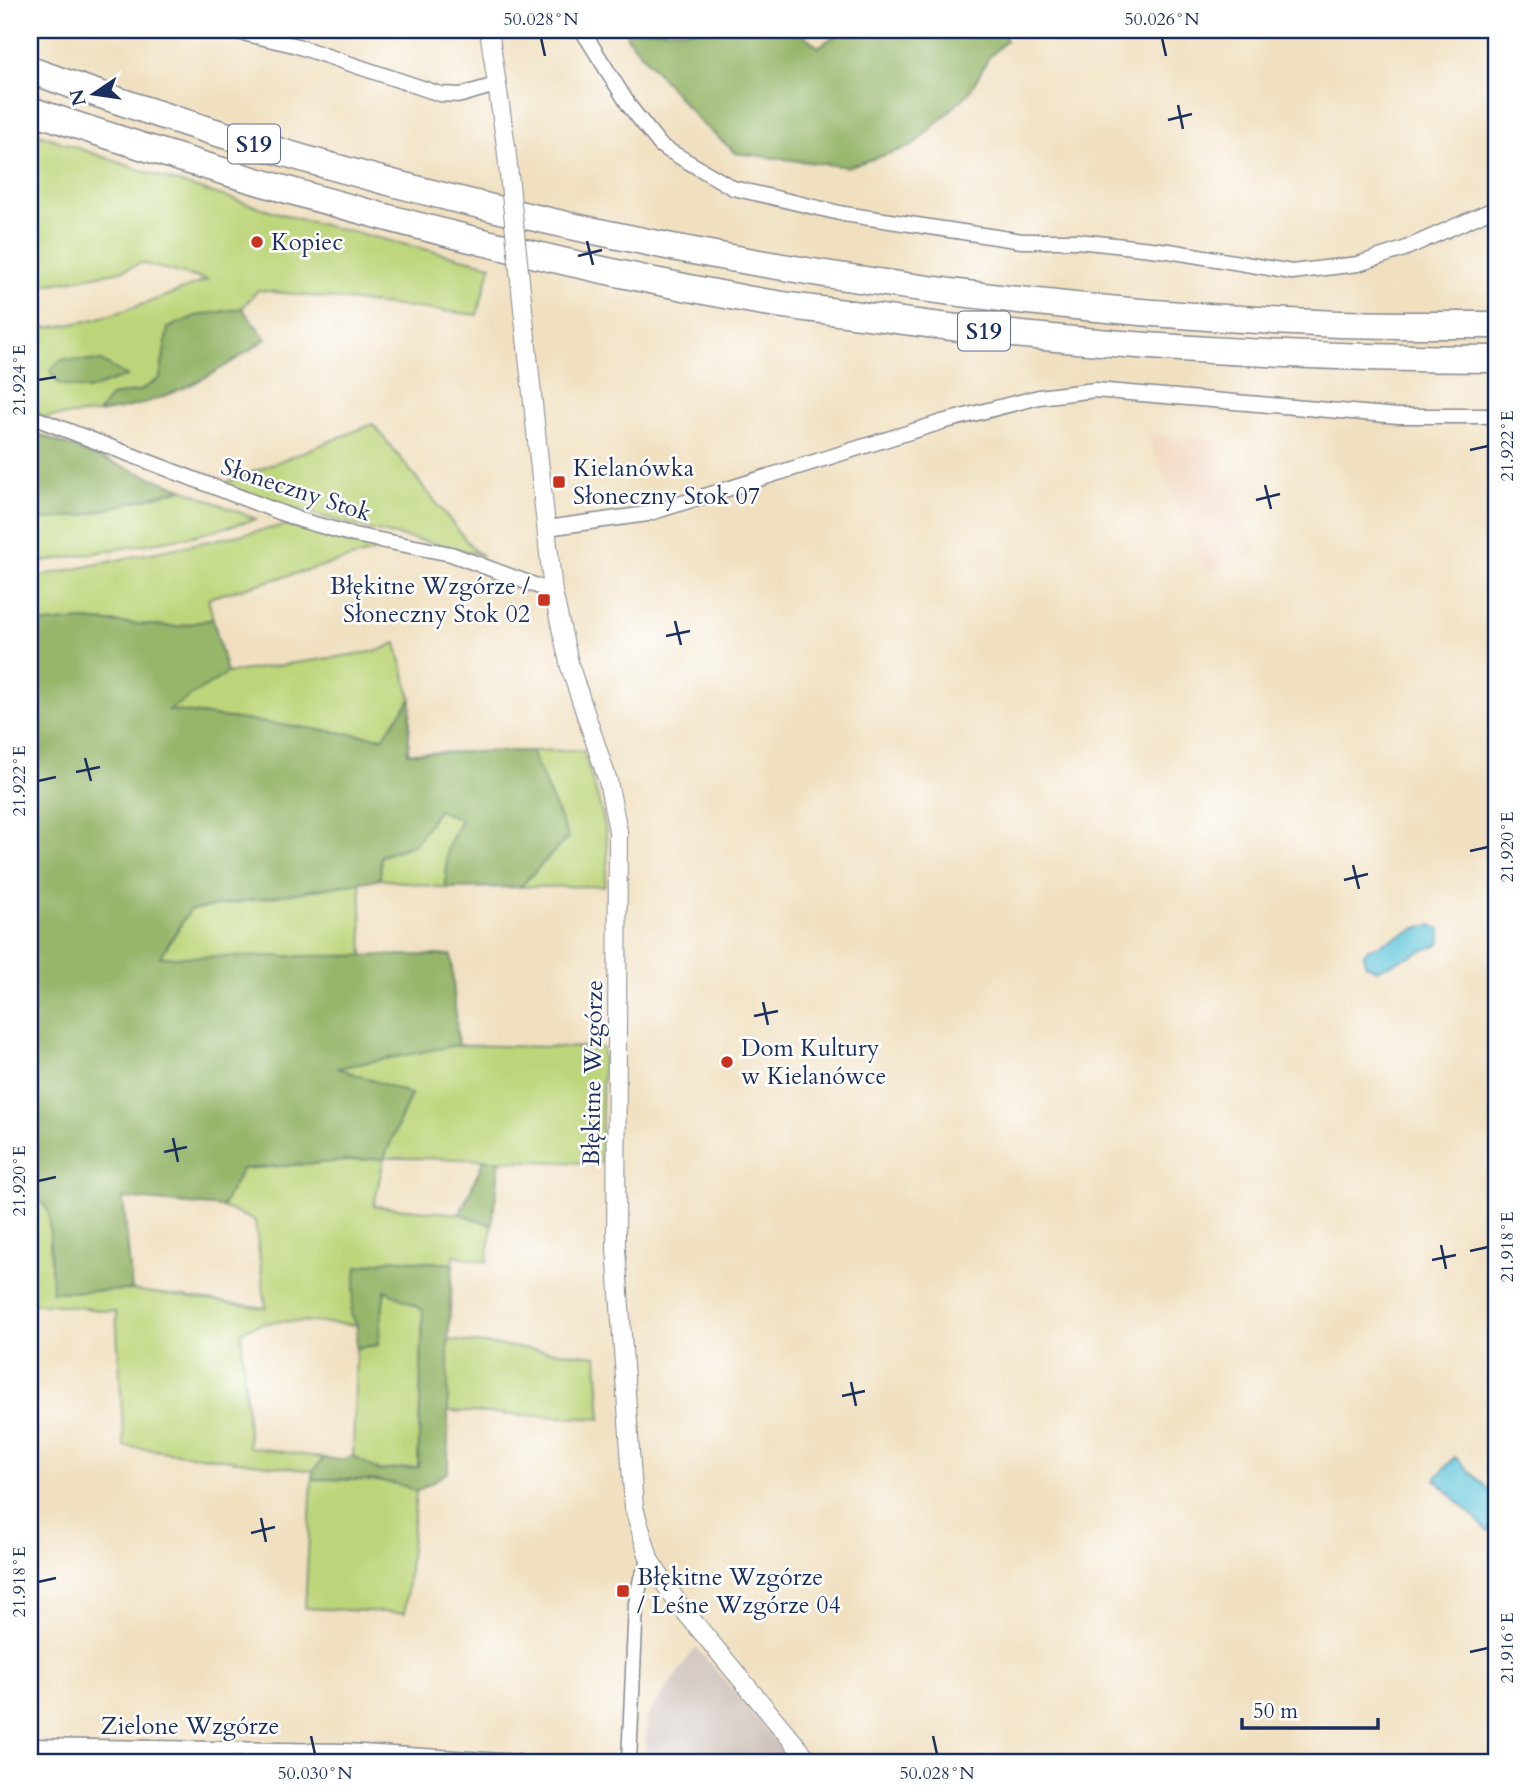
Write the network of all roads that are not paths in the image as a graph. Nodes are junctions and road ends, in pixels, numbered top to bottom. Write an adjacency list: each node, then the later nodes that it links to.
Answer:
1 (230, 30): 5 (street)
2 (489, 30): 5 (street, Błękitne Wzgórze)
3 (582, 30): 7 (street)
4 (30, 70): 8 (highway, S19)
5 (499, 84): 12 (street, Błękitne Wzgórze, bridge)
6 (30, 110): 9 (highway, S19)
7 (1496, 208)
8 (1496, 325)
9 (1496, 359)
10 (30, 416): 13 (street, Słoneczny Stok)
11 (1496, 416): 12 (street)
12 (547, 528): 13 (street, Błękitne Wzgórze)
13 (553, 592): 14 (street, Błękitne Wzgórze)
14 (650, 1561): 17 (street); 18 (street, Błękitne Wzgórze)
15 (30, 1746): 16 (street, Zielone Wzgórze)
16 (518, 1762)
17 (629, 1762)
18 (810, 1762)

